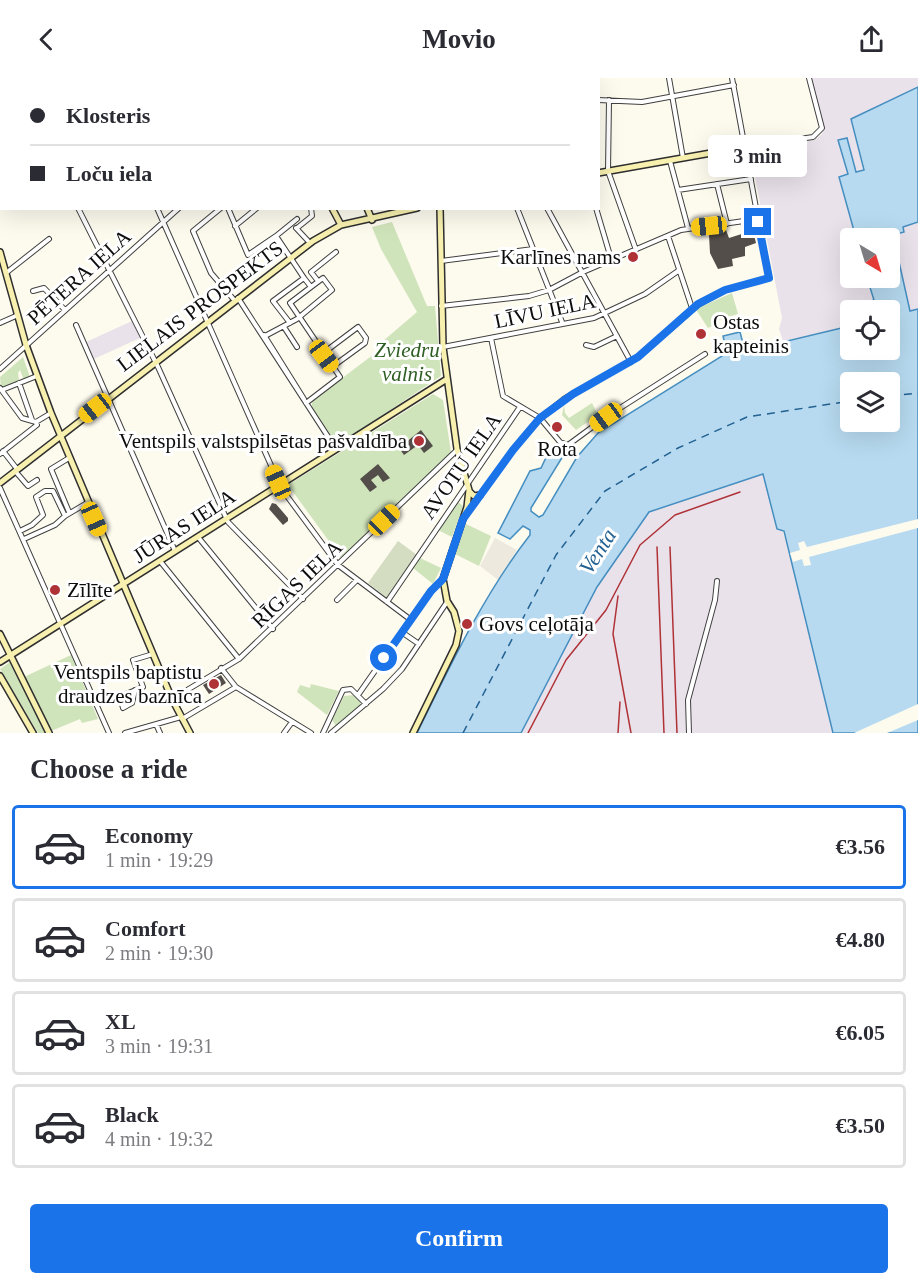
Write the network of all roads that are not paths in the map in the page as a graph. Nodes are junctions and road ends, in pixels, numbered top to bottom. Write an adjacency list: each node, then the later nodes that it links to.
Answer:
1 (669, 78): 5 (street)
2 (732, 78): 4 (street)
3 (809, 78): 8 (street)
4 (734, 85): 5 (street); 8 (street)
5 (672, 97): 7 (street); 9 (street)
6 (600, 100): 7 (street)
7 (609, 100): 11 (street)
8 (745, 147): 9 (street); 13 (street)
9 (683, 158): 10 (street)
10 (670, 161): 11 (street); 15 (street)
11 (608, 171): 12 (street); 44 (street)
12 (600, 173)
13 (751, 179): 14 (street); 31 (street)
14 (717, 184): 15 (street); 34 (street)
15 (678, 190): 38 (street)
16 (79, 210): 50 (street)
17 (158, 210): 33 (street)
18 (177, 210): 33 (street, PĒTERA IELA)
19 (219, 210): 59 (street)
20 (229, 210): 36 (street)
21 (255, 210): 36 (street)
22 (311, 210): 37 (street)
23 (333, 210): 35 (street)
24 (368, 210): 32 (street)
25 (410, 210): 32 (street, LIELAIS PROSPEKTS)
26 (440, 210): 48 (street)
27 (518, 210): 43 (street)
28 (548, 210): 52 (street)
29 (597, 210): 49 (street)
30 (297, 219): 37 (street)
31 (758, 219): 34 (street); 61 (street)
32 (372, 220): 35 (street, LIELAIS PROSPEKTS)
33 (163, 222): 50 (street, PĒTERA IELA); 66 (street)
34 (727, 224): 38 (street)
35 (341, 225): 42 (street, LIELAIS PROSPEKTS)
36 (235, 226): 39 (street)
37 (295, 226): 39 (street); 42 (street)
38 (688, 228): 40 (street)
39 (276, 236): 47 (street)
40 (668, 236): 44 (street); 51 (street)
41 (49, 239): 53 (street)
42 (309, 243): 47 (street, LIELAIS PROSPEKTS)
43 (533, 249): 48 (street); 57 (street)
44 (636, 250): 49 (street)
45 (0, 252): 53 (street)
46 (336, 252): 55 (street)
47 (290, 258): 54 (street); 59 (street, LIELAIS PROSPEKTS)
48 (440, 261): 60 (street)
49 (612, 262): 52 (street)
50 (108, 271): 62 (street, PĒTERA IELA); 81 (street)
51 (678, 271): 61 (street); 63 (street, LĪVU IELA)
52 (583, 272): 57 (street); 63 (street)
53 (6, 273): 64 (street)
54 (304, 278): 56 (street); 69 (street)
55 (318, 281): 56 (street); 65 (street)
56 (310, 287): 65 (street)
57 (549, 290): 60 (street); 67 (street)
58 (33, 291): 62 (street)
59 (236, 300): 66 (street, LIELAIS PROSPEKTS); 72 (street)
60 (441, 306): 78 (street)
61 (693, 308): 82 (street)
62 (65, 310): 75 (street, PĒTERA IELA)
63 (605, 314): 67 (street, LĪVU IELA); 73 (street)
64 (18, 315): 68 (street); 75 (street)
65 (299, 317): 69 (street); 79 (street)
66 (207, 322): 81 (street, LIELAIS PROSPEKTS); 103 (street)
67 (562, 322): 74 (street, LĪVU IELA)
68 (0, 323)
69 (290, 323): 71 (street)
70 (76, 326): 89 (street)
71 (284, 327): 72 (street); 77 (street)
72 (264, 334): 90 (street)
73 (617, 336): 76 (street); 82 (street)
74 (491, 338): 78 (street, LĪVU IELA); 91 (street)
75 (26, 345): 84 (street, PĒTERA IELA); 85 (street)
76 (586, 345)
77 (297, 347)
78 (443, 347): 86 (street)
79 (322, 354): 83 (street); 83 (street)
80 (705, 354): 93 (street)
81 (155, 362): 89 (street, LIELAIS PROSPEKTS); 110 (street)
82 (631, 362): 93 (street)
83 (332, 367): 90 (street)
84 (0, 369)
85 (37, 376): 87 (street); 92 (street)
86 (447, 379): 96 (street, JŪRAS IELA); 97 (street)
87 (19, 383): 88 (street); 94 (street)
88 (1, 389): 94 (street)
89 (107, 398): 95 (street, LIELAIS PROSPEKTS); 115 (street)
90 (306, 403): 96 (street)
91 (520, 407): 93 (street); 104 (street, AVOTU IELA)
92 (51, 413): 94 (street); 95 (street)
93 (540, 418): 106 (street)
94 (34, 421): 98 (street)
95 (60, 435): 99 (street); 100 (street, LIELAIS PROSPEKTS)
96 (336, 449): 103 (street, JŪRAS IELA)
97 (458, 450): 104 (street); 117 (street, RĪGAS IELA)
98 (2, 452): 100 (street)
99 (69, 458): 107 (street); 108 (street)
100 (16, 470): 101 (street); 102 (street, LIELAIS PROSPEKTS)
101 (37, 480)
102 (0, 483)
103 (279, 485): 110 (street, JŪRAS IELA); 117 (street)
104 (468, 487): 106 (street); 111 (street); 125 (street, AVOTU IELA)
105 (0, 488): 112 (street)
106 (480, 495): 111 (street)
107 (87, 503): 108 (street); 121 (street)
108 (69, 512): 109 (street)
109 (65, 516): 112 (street); 114 (street)
110 (227, 519): 113 (street, JŪRAS IELA); 122 (street)
111 (463, 519): 118 (street)
112 (20, 531): 114 (street)
113 (198, 537): 115 (street, JŪRAS IELA); 128 (street)
114 (24, 539): 127 (street)
115 (175, 551): 116 (street, JŪRAS IELA)
116 (160, 561): 121 (street, JŪRAS IELA); 134 (street)
117 (338, 565): 119 (street); 122 (street, RĪGAS IELA)
118 (443, 579): 124 (street); 126 (street)
119 (356, 580): 123 (street); 125 (street)
120 (717, 581): 159 (street)
121 (123, 584): 127 (street, JŪRAS IELA); 132 (street)
122 (303, 599): 128 (street, RĪGAS IELA)
123 (337, 600)
124 (447, 601): 131 (street); 158 (street)
125 (387, 602): 126 (street)
126 (411, 620): 129 (street)
127 (61, 623): 133 (street, JŪRAS IELA); 150 (street)
128 (273, 629): 134 (street, RĪGAS IELA)
129 (403, 633): 131 (street); 142 (street)
130 (0, 634): 133 (street)
131 (419, 644): 144 (street)
132 (153, 654): 141 (street); 143 (street)
133 (11, 655): 135 (street, JŪRAS IELA); 149 (street)
134 (239, 659): 136 (street, RĪGAS IELA)
135 (0, 662)
136 (234, 663): 137 (street, RĪGAS IELA); 138 (street)
137 (221, 668): 138 (street); 143 (street, RĪGAS IELA)
138 (228, 673): 140 (street)
139 (0, 676): 148 (street)
140 (236, 687): 145 (street); 146 (street)
141 (135, 690): 141 (street)
142 (358, 695): 144 (street); 156 (street)
143 (172, 699): 145 (street)
144 (366, 704): 157 (street)
145 (182, 718): 147 (street); 153 (street)
146 (292, 722): 154 (street); 155 (street)
147 (156, 724): 151 (street); 152 (street)
148 (33, 733)
149 (49, 733)
150 (108, 733)
151 (125, 733)
152 (160, 733)
153 (190, 733)
154 (284, 733)
155 (311, 733)
156 (323, 733)
157 (331, 733)
158 (413, 733)
159 (689, 733)

